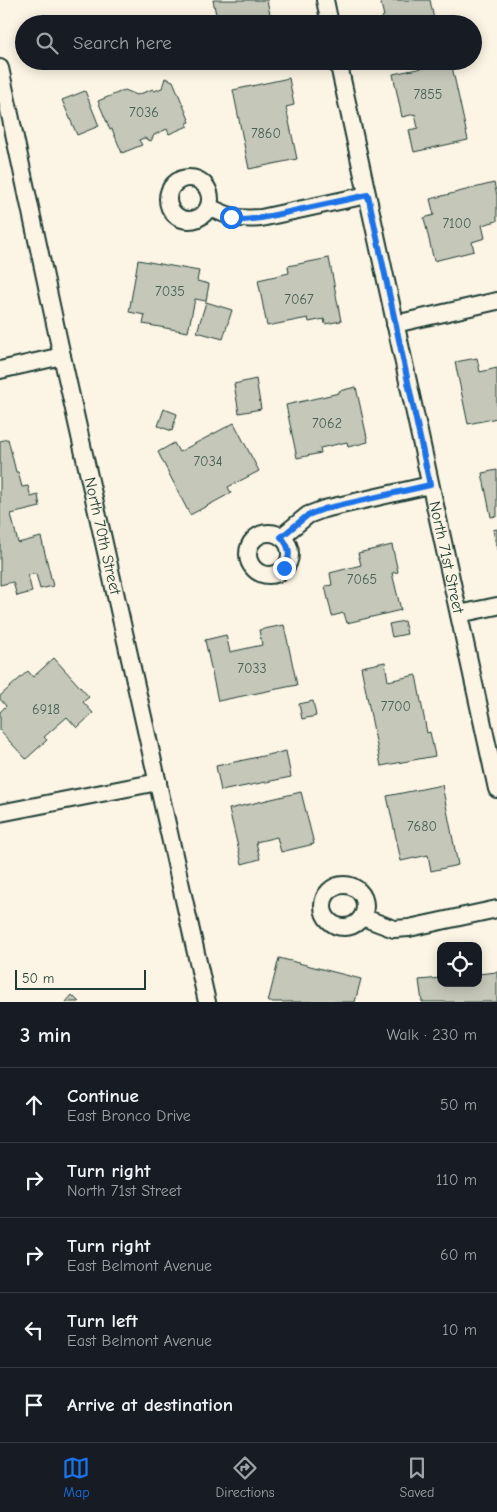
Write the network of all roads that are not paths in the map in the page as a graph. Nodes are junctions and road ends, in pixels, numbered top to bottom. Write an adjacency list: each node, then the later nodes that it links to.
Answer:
1 (325, 0): 2 (street)
2 (328, 15)
3 (0, 68): 9 (street, North 70th Street)
4 (340, 70): 5 (street, North 71st Street)
5 (368, 195): 6 (street); 8 (street, North 71st Street)
6 (209, 207)
7 (497, 302): 8 (street)
8 (395, 324): 11 (street, North 71st Street)
9 (62, 356): 10 (street); 15 (street, North 70th Street)
10 (0, 370)
11 (430, 485): 12 (street); 14 (street, North 71st Street)
12 (281, 537)
13 (497, 606): 14 (street)
14 (458, 614): 16 (street, North 71st Street)
15 (158, 782): 17 (street); 20 (street, North 70th Street)
16 (497, 789)
17 (0, 813)
18 (497, 909): 19 (street)
19 (362, 917)
20 (207, 1002)

